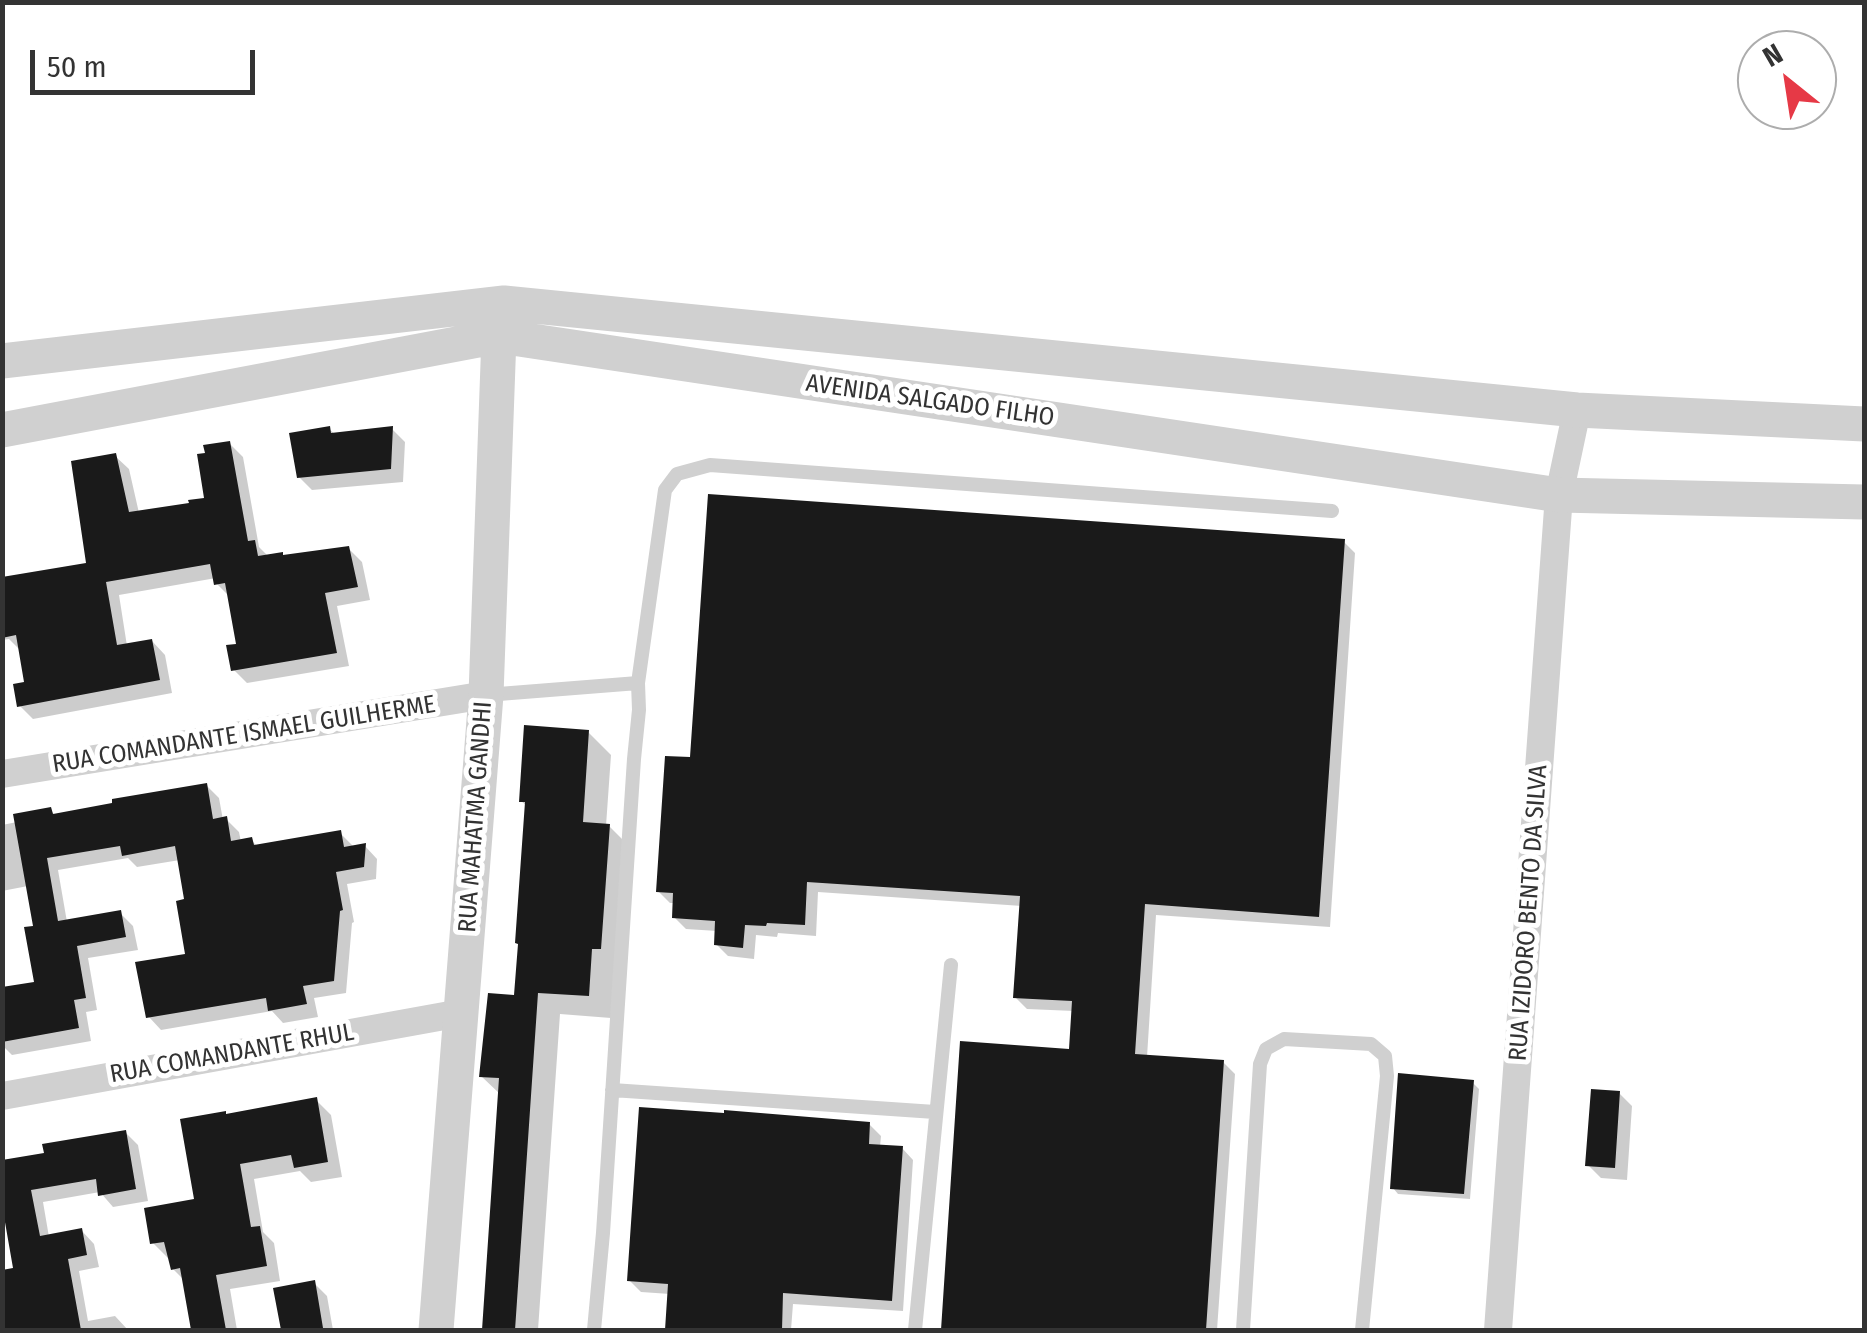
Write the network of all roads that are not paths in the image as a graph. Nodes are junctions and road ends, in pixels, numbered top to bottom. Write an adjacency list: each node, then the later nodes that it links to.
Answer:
1 (502, 320): 2 (street, AVENIDA SALGADO FILHO); 3 (street); 5 (street, AVENIDA SALGADO FILHO); 6 (street, AVENIDA SALGADO FILHO); 10 (street, RUA MAHATMA GANDHI)
2 (2, 361)
3 (1577, 410): 4 (street); 6 (street, RUA IZIDORO BENTO DA SILVA)
4 (1864, 424)
5 (2, 430)
6 (1558, 495): 7 (street, AVENIDA SALGADO FILHO); 22 (street, RUA IZIDORO BENTO DA SILVA)
7 (1864, 502)
8 (1332, 511): 9 (lane)
9 (638, 683): 10 (lane); 14 (lane)
10 (486, 694): 11 (street, RUA COMANDANTE ISMAEL GUILHERME); 13 (street, RUA MAHATMA GANDHI)
11 (2, 774)
12 (951, 966): 16 (lane)
13 (461, 1013): 15 (street, RUA COMANDANTE RHUL); 17 (street, RUA MAHATMA GANDHI)
14 (612, 1090): 16 (lane); 18 (lane)
15 (2, 1096)
16 (935, 1112): 19 (lane)
17 (436, 1330)
18 (594, 1330)
19 (915, 1330)
20 (1243, 1330): 21 (lane)
21 (1362, 1330)
22 (1498, 1330)

